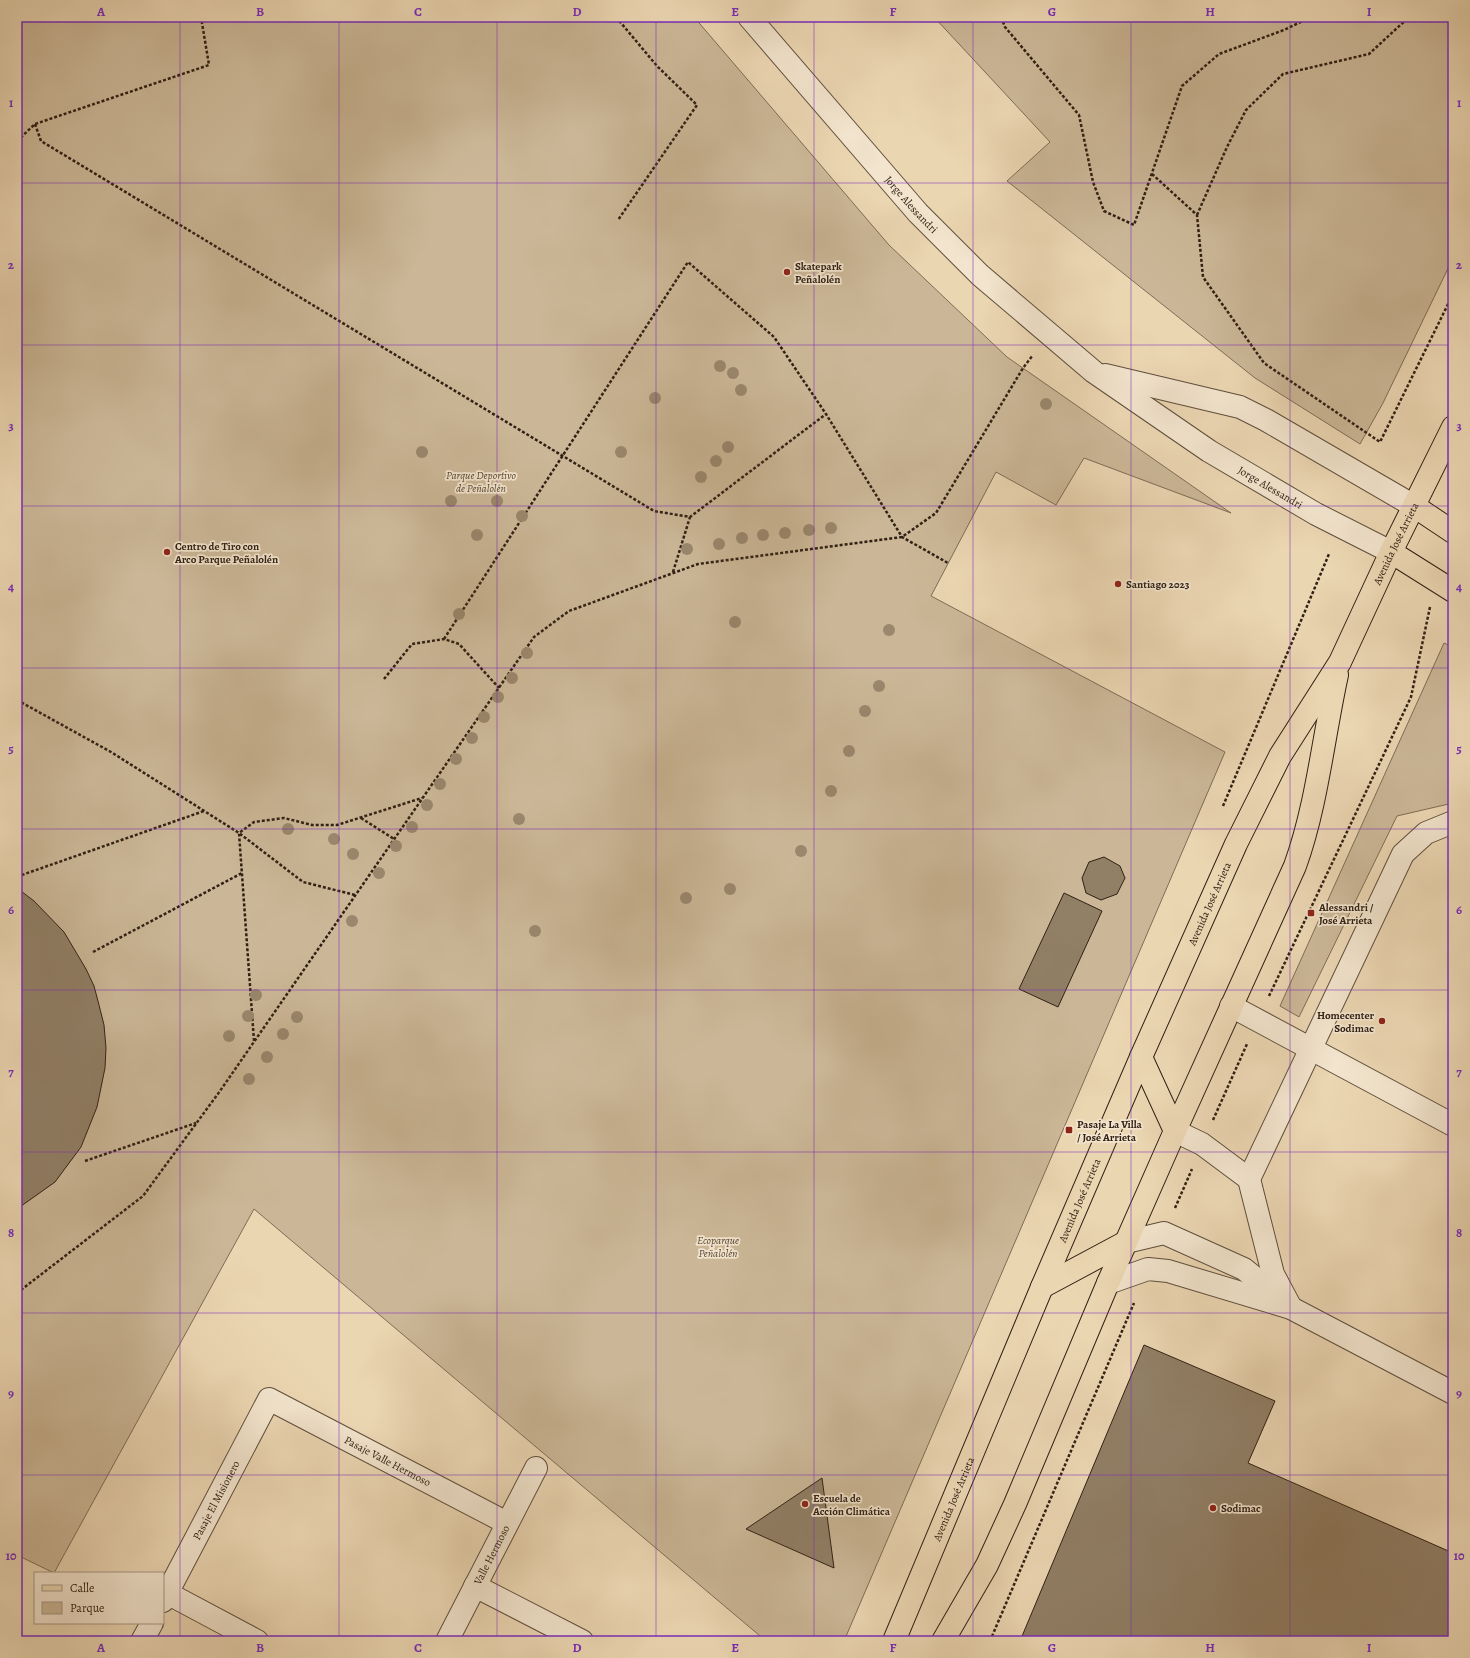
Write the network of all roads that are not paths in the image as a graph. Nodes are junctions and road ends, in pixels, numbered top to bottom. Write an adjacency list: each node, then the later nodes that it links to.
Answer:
1 (749, 17): 2 (street, Jorge Alessandri)
2 (1094, 372): 4 (street, Jorge Alessandri); 6 (street, Jorge Alessandri)
3 (1453, 427): 4 (main road, Avenida José Arrieta)
4 (1414, 506): 5 (main road, Jorge Alessandri); 6 (main road, Avenida José Arrieta)
5 (1453, 532)
6 (1391, 552): 7 (main road, Jorge Alessandri); 8 (main road, Avenida José Arrieta)
7 (1453, 591)
8 (1340, 662): 10 (main road, Avenida José Arrieta); 12 (main road, Avenida José Arrieta)
9 (1453, 822): 11 (street)
10 (1231, 1006): 11 (street); 14 (main road, Avenida José Arrieta)
11 (1311, 1048): 13 (street); 15 (street)
12 (1141, 1057): 14 (main road); 18 (main road, Avenida José Arrieta)
13 (1453, 1125)
14 (1175, 1131): 15 (street); 16 (main road, Avenida José Arrieta)
15 (1249, 1179): 19 (street)
16 (1126, 1242): 17 (main road, Avenida José Arrieta); 18 (main road); 19 (street)
17 (1108, 1283): 19 (street); 32 (main road, Avenida José Arrieta)
18 (1042, 1287): 31 (main road, Avenida José Arrieta)
19 (1291, 1308): 20 (street)
20 (1453, 1393)
21 (269, 1399): 23 (street, Pasaje Valle Hermoso); 25 (street, Pasaje El Misionero)
22 (536, 1468): 23 (street, Valle Hermoso)
23 (507, 1523): 24 (street, Valle Hermoso)
24 (475, 1586): 29 (street, Valle Hermoso); 30 (street)
25 (165, 1597): 28 (street)
26 (151, 1624): 27 (street)
27 (142, 1641)
28 (257, 1641)
29 (447, 1641)
30 (582, 1641)
31 (894, 1641)
32 (943, 1641)

